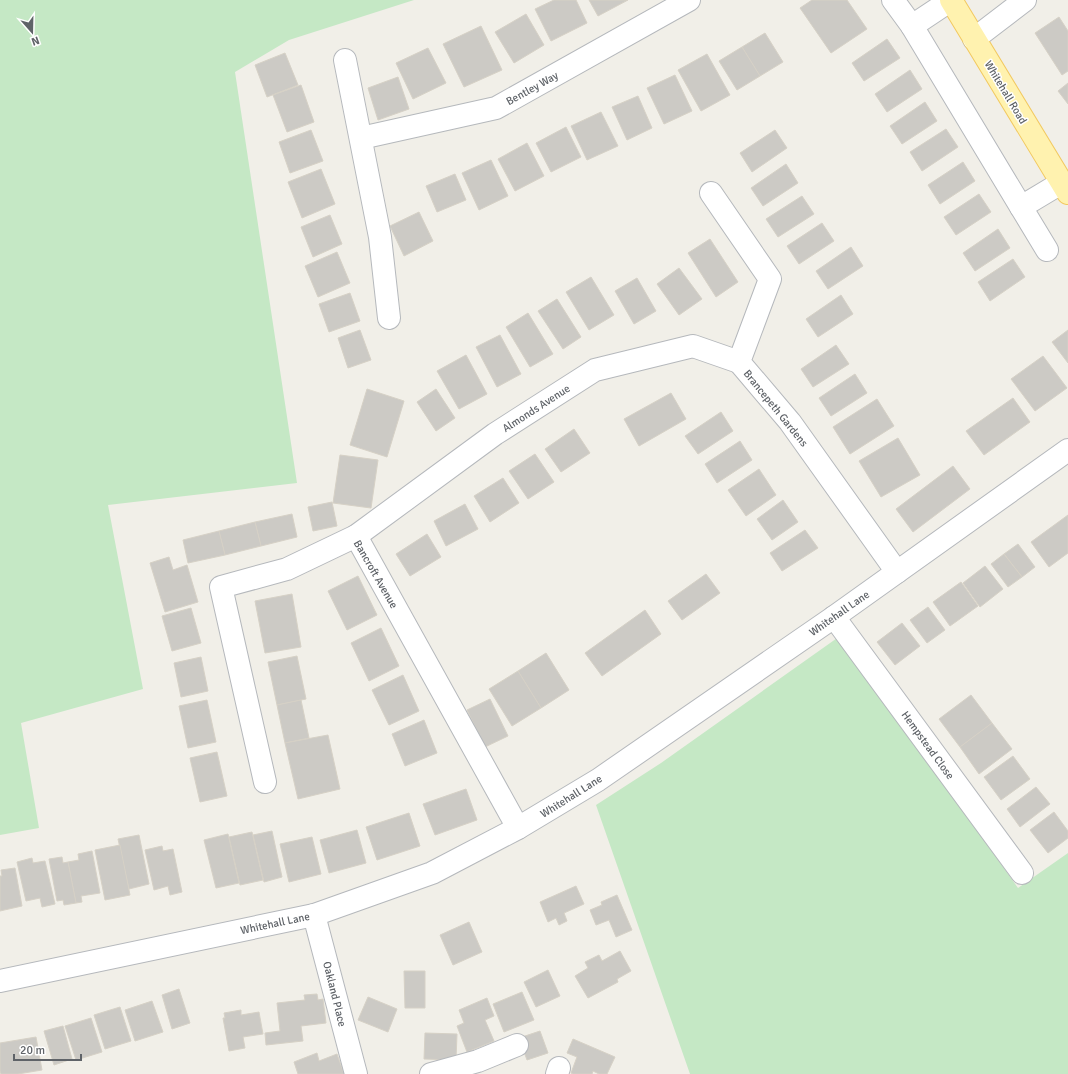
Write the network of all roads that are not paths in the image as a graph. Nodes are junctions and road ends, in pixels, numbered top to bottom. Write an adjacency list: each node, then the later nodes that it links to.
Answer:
1 (689, 0): 8 (street, Bentley Way)
2 (893, 0): 5 (street)
3 (952, 0): 5 (street, Whitehall Road); 6 (main road, Whitehall Road)
4 (1025, 0): 6 (street)
5 (912, 26): 11 (street)
6 (974, 39): 9 (main road, Whitehall Road)
7 (345, 60): 8 (street)
8 (361, 138): 13 (street)
9 (1065, 188): 11 (street, Whitehall Road)
10 (711, 193): 14 (street, Brancepeth Gardens)
11 (1021, 207): 12 (street)
12 (1047, 250)
13 (388, 318)
14 (739, 362): 16 (street, Almonds Avenue); 17 (street, Brancepeth Gardens)
15 (1068, 450): 17 (street, Whitehall Lane)
16 (356, 536): 19 (street, Bancroft Avenue); 20 (street, Bancroft Avenue)
17 (897, 572): 18 (street, Whitehall Lane)
18 (834, 617): 20 (street, Whitehall Lane); 21 (street, Hempstead Close)
19 (265, 782)
20 (518, 828): 22 (street, Whitehall Lane)
21 (1022, 873)
22 (314, 915): 23 (street, Whitehall Lane); 25 (street, Oakland Place)
23 (0, 981)
24 (517, 1045): 26 (street)
25 (356, 1074)
26 (431, 1074)

